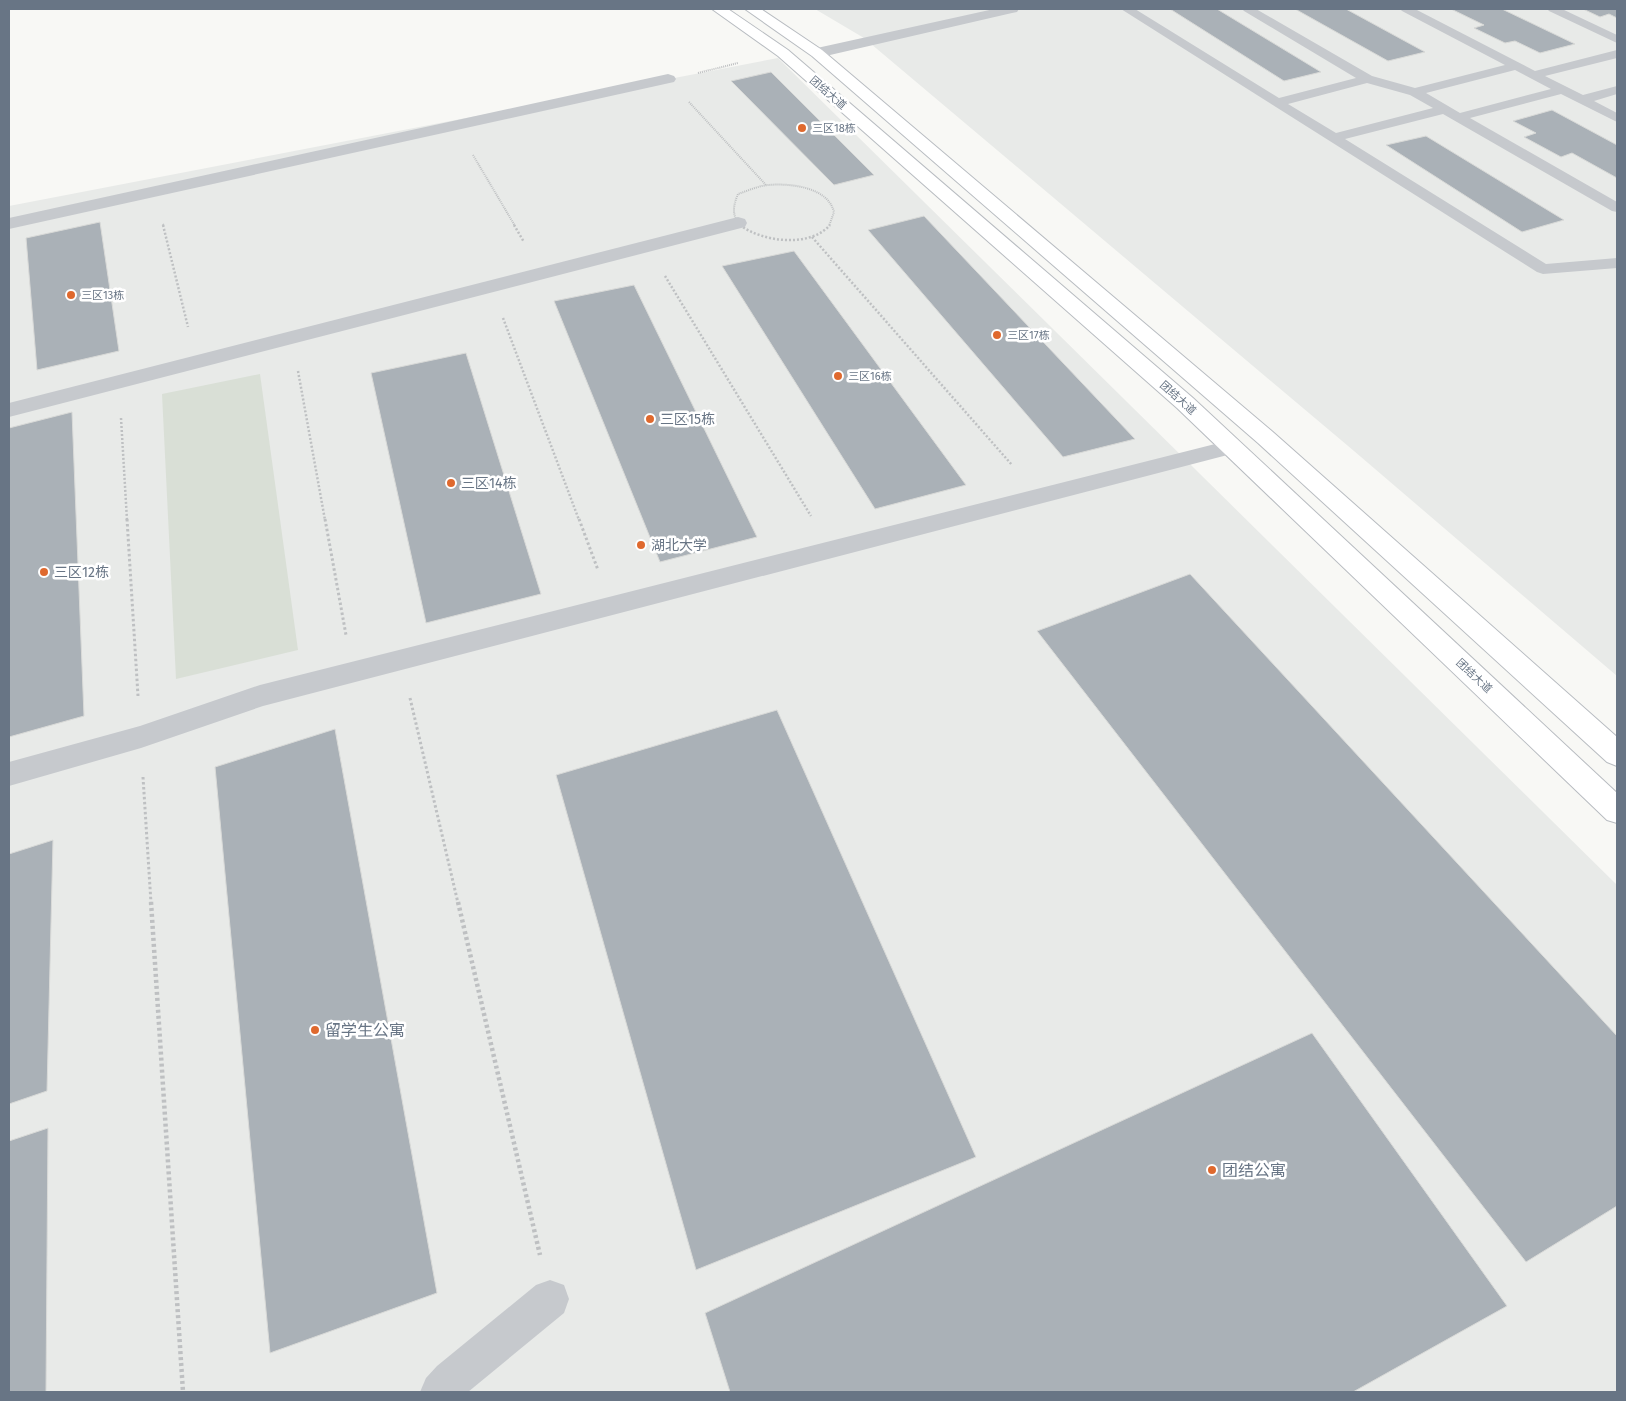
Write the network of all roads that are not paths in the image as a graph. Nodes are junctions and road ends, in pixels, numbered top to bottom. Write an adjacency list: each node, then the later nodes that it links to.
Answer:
1 (719, 9): 29 (main road, 团结大道)
2 (752, 9): 9 (main road, 团结大道)
3 (1012, 9): 9 (street)
4 (1127, 9): 19 (lane)
5 (1248, 9): 13 (lane)
6 (1406, 9): 11 (lane)
7 (1553, 9): 8 (lane)
8 (1617, 39)
9 (817, 53): 30 (main road, 团结大道)
10 (1617, 54): 12 (lane)
11 (1517, 66): 12 (lane); 17 (lane)
12 (1534, 75): 15 (lane)
13 (1367, 79): 17 (lane); 19 (lane)
14 (668, 80): 26 (street)
15 (1562, 90): 18 (lane); 21 (lane)
16 (1617, 90): 18 (lane)
17 (1415, 92): 20 (lane)
18 (1582, 100): 22 (lane)
19 (1277, 103): 23 (lane)
20 (1445, 109): 21 (lane); 23 (lane)
21 (1459, 117): 24 (lane)
22 (1617, 118)
23 (1334, 138): 27 (lane)
24 (1617, 208)
25 (738, 223): 28 (street)
26 (9, 224)
27 (1617, 263)
28 (9, 410)
29 (1231, 447): 31 (street); 32 (main road, 团结大道)
30 (1617, 754)
31 (9, 774)
32 (1617, 811)
33 (550, 1299): 34 (street)
34 (440, 1392)

